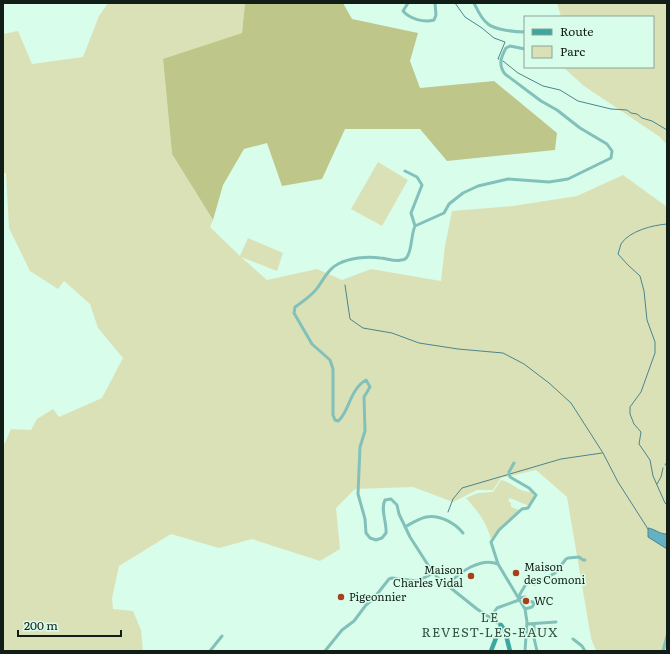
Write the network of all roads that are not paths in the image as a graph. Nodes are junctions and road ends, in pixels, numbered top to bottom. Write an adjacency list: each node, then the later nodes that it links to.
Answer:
1 (408, 3): 2 (street)
2 (435, 3)
3 (474, 3): 4 (street)
4 (524, 32)
5 (524, 49): 7 (street)
6 (405, 171): 7 (street)
7 (415, 226): 9 (street)
8 (514, 463): 12 (street)
9 (405, 527): 10 (street); 13 (street)
10 (463, 533)
11 (585, 560): 15 (street)
12 (498, 564): 14 (street); 15 (street)
13 (434, 573): 14 (street); 26 (street)
14 (448, 585): 17 (street)
15 (519, 599): 16 (street); 16 (street); 17 (street)
16 (525, 609): 19 (street)
17 (490, 618): 21 (street)
18 (556, 622): 20 (street)
19 (527, 624): 20 (street); 29 (street)
20 (534, 624): 30 (street)
21 (502, 625): 27 (street); 28 (street)
22 (222, 636): 25 (street)
23 (667, 636): 32 (street)
24 (574, 639): 31 (street)
25 (210, 651)
26 (325, 651)
27 (491, 651)
28 (510, 651)
29 (525, 651)
30 (537, 651)
31 (585, 651)
32 (663, 651)

